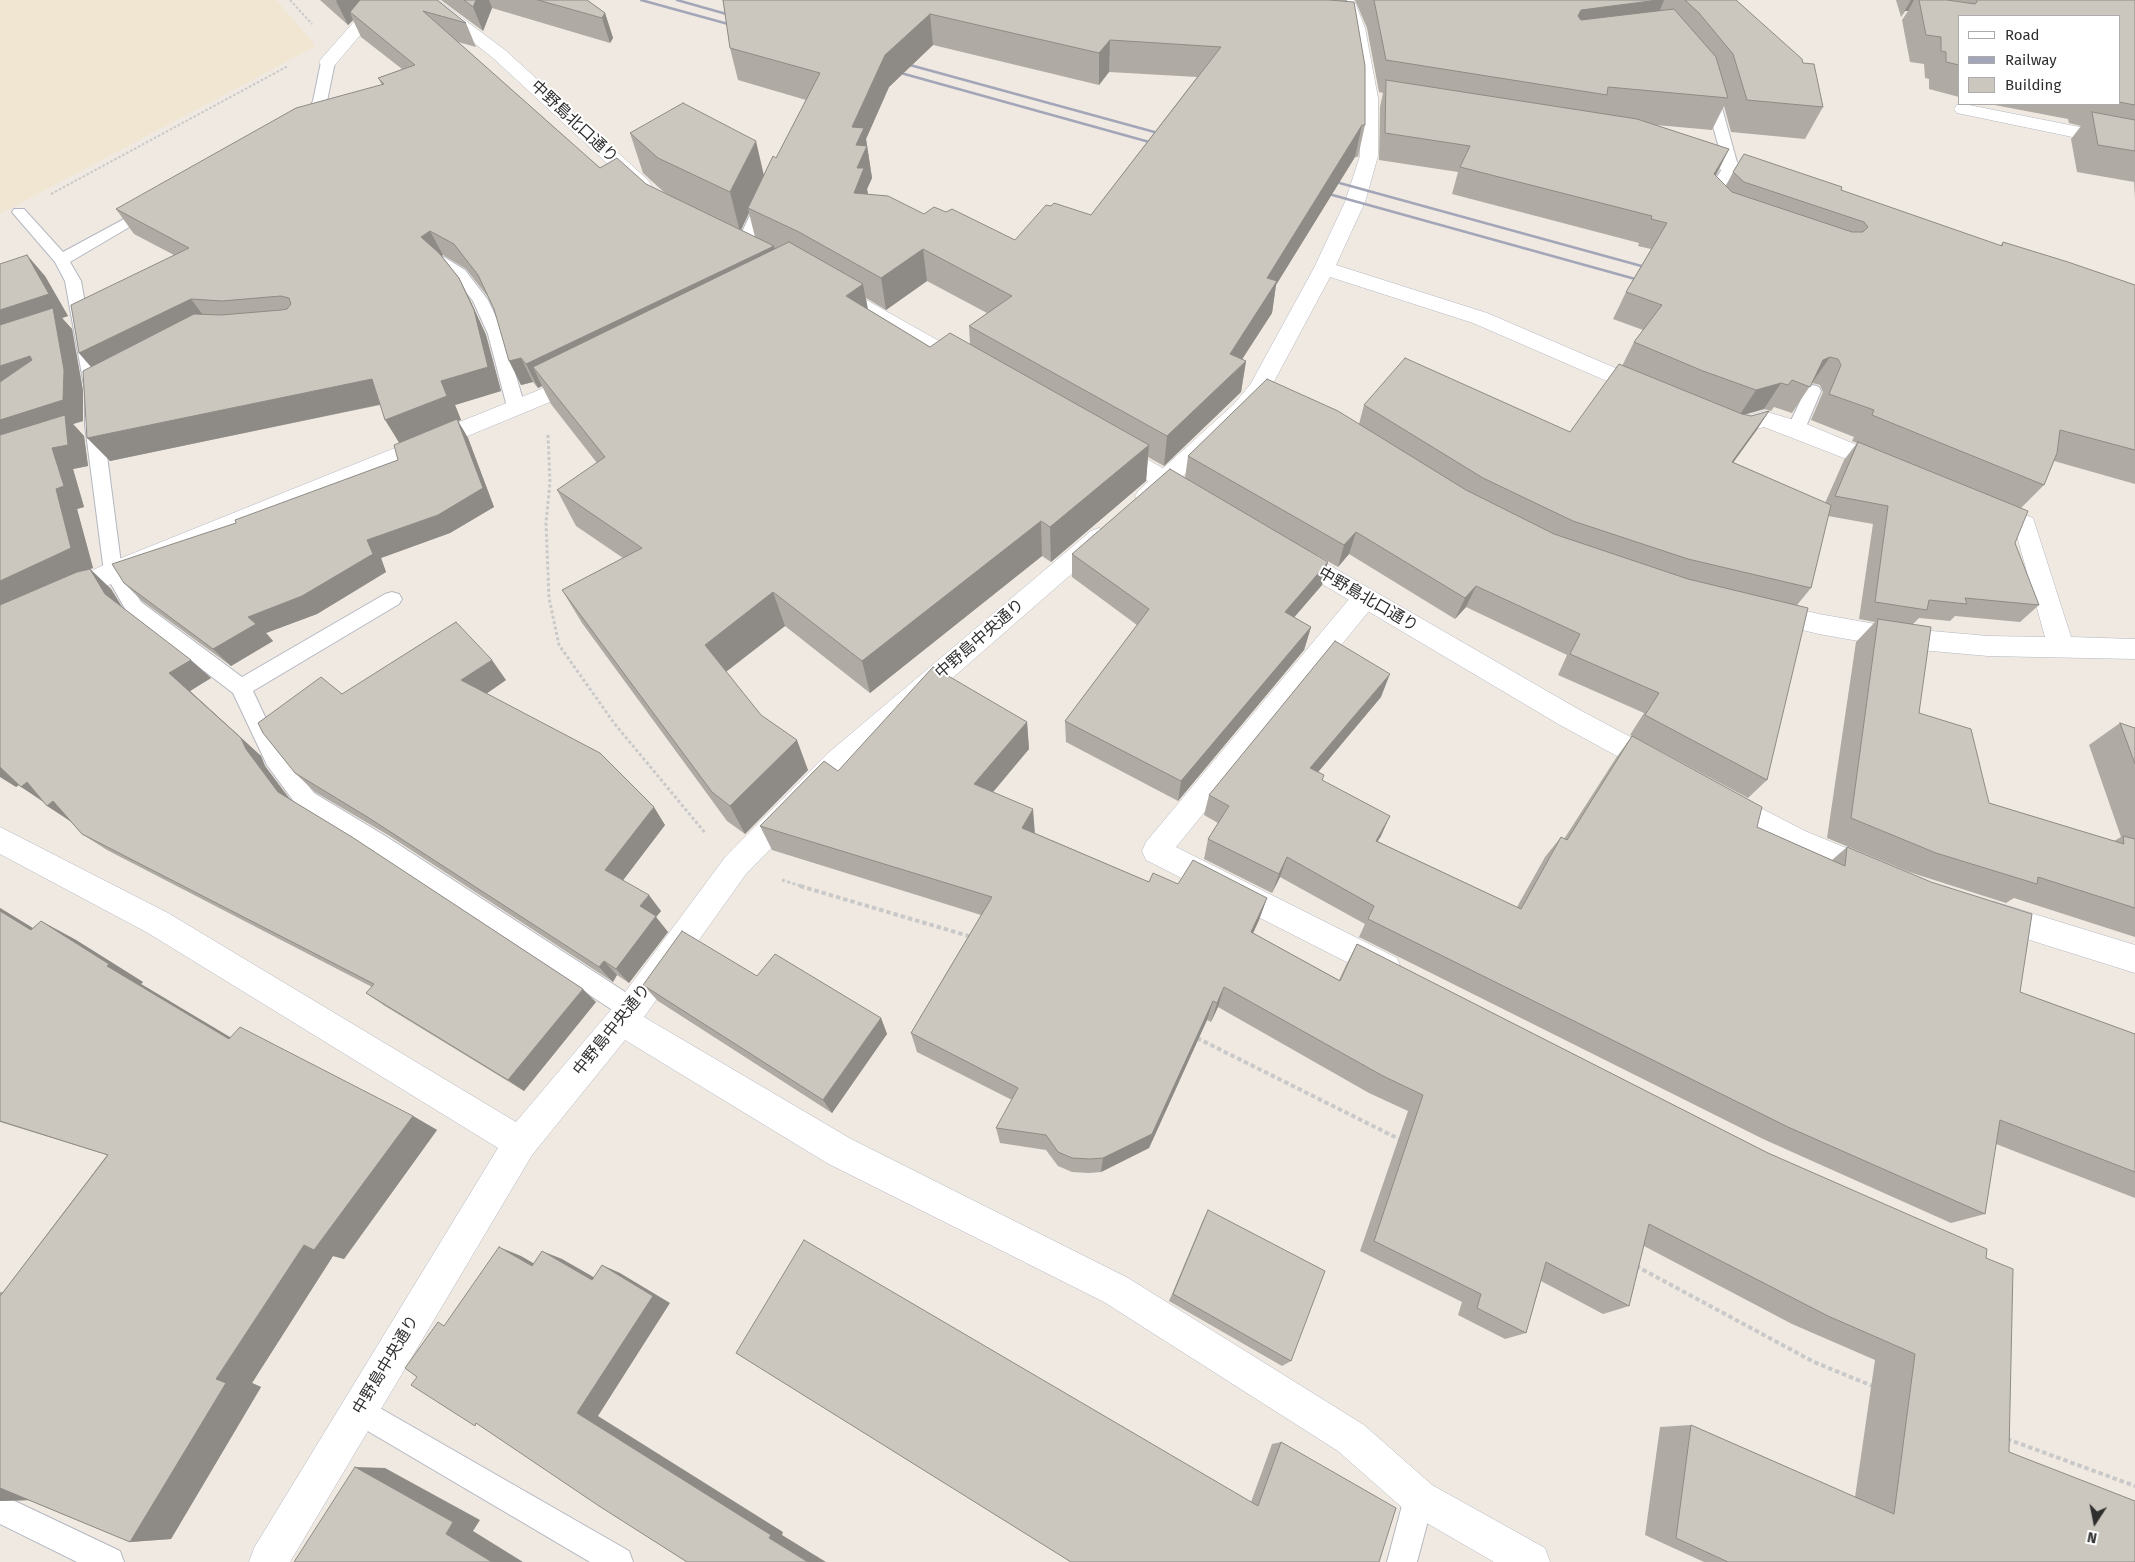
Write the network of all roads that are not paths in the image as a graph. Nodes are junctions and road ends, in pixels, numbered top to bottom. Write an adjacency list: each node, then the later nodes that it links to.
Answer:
1 (382, 0): 4 (street)
2 (428, 0): 14 (street, 中野島北口通り)
3 (1346, 0): 21 (street, 中野島中央通り)
4 (328, 62): 7 (lane)
5 (1704, 79): 10 (lane)
6 (1963, 110): 8 (street)
7 (285, 132)
8 (2135, 144)
9 (1665, 149): 10 (street)
10 (1731, 166): 11 (street); 16 (lane)
11 (1785, 182)
12 (769, 191): 17 (lane)
13 (165, 200): 19 (lane)
14 (662, 203)
15 (19, 212): 19 (lane)
16 (1724, 214)
17 (737, 238): 18 (street)
18 (768, 254)
19 (61, 260): 38 (lane)
20 (444, 262): 29 (lane)
21 (1324, 268): 25 (street, 中野島中央通り); 28 (street)
22 (832, 290): 24 (street)
23 (595, 370): 29 (street)
24 (984, 376)
25 (1259, 388): 27 (street); 34 (street, 中野島中央通り)
26 (1813, 391): 31 (lane)
27 (1284, 396)
28 (1662, 397)
29 (516, 407): 38 (street)
30 (1712, 416): 31 (street)
31 (1796, 429): 33 (street)
32 (1096, 440): 34 (street)
33 (1906, 475)
34 (1166, 480): 36 (street); 53 (street, 中野島中央通り)
35 (1970, 501): 43 (street)
36 (1207, 504)
37 (1273, 544): 40 (street, 中野島北口通り)
38 (113, 572): 42 (street); 45 (lane)
39 (392, 599): 45 (lane)
40 (1364, 599): 46 (street, 中野島北口通り); 52 (street)
41 (1748, 606): 43 (street)
42 (0, 624)
43 (2062, 649): 44 (street)
44 (2135, 649)
45 (241, 688): 53 (lane)
46 (1673, 774)
47 (1708, 792): 49 (street)
48 (0, 840): 54 (street)
49 (1886, 878)
50 (1976, 910): 51 (street)
51 (2135, 959)
52 (1409, 980)
53 (626, 1014): 54 (street, 中野島中央通り); 56 (street)
54 (520, 1143): 55 (street, 中野島中央通り)
55 (359, 1410): 59 (street, 中野島中央通り); 60 (lane)
56 (1419, 1498): 61 (lane); 62 (street)
57 (0, 1510): 58 (lane)
58 (108, 1562)
59 (268, 1562)
60 (618, 1562)
61 (1402, 1562)
62 (1531, 1562)

